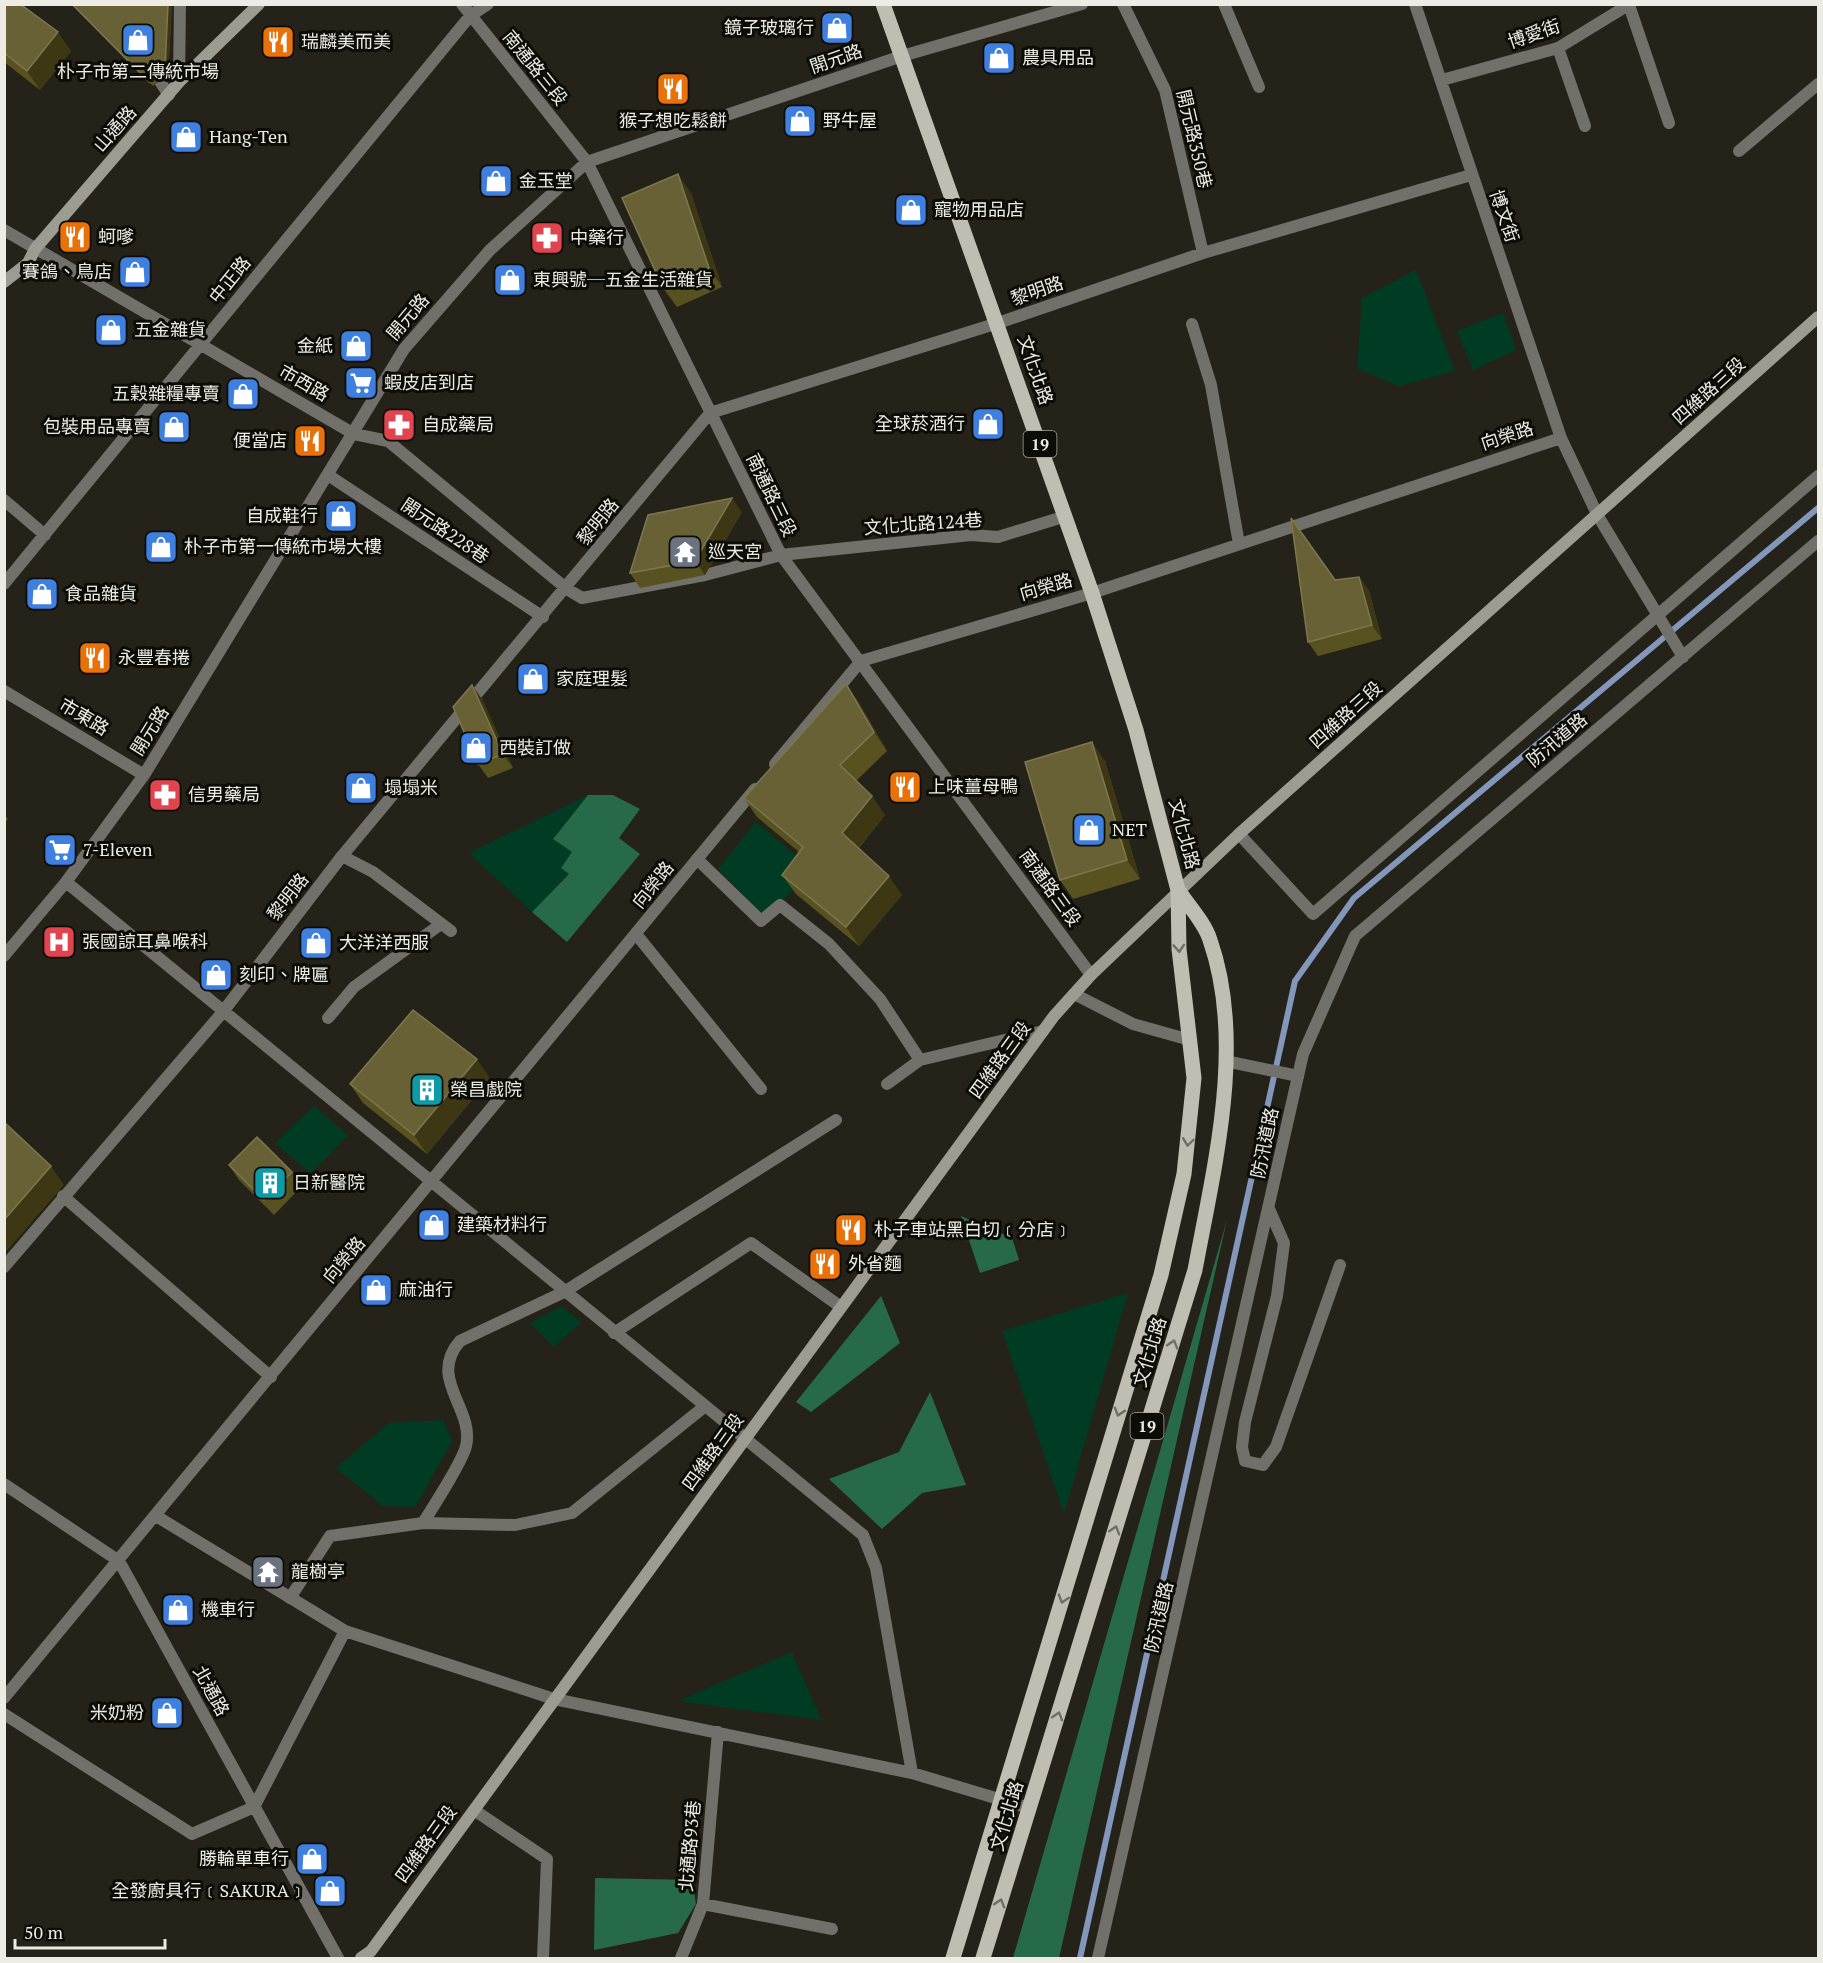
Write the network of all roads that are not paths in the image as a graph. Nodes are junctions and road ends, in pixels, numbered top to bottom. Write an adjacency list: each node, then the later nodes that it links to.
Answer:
1 (180, 4): 16 (street)
2 (260, 4): 16 (street, 山通路)
3 (462, 4): 11 (street, 南通路三段)
4 (488, 4): 11 (street, 中正路)
5 (883, 4): 13 (main road, 文化北路 / 19)
6 (1082, 4): 13 (street, 開元路)
7 (1123, 4): 27 (street, 開元路350巷)
8 (1224, 4): 18 (street)
9 (1414, 4): 15 (street, 博文街)
10 (1630, 5): 12 (street, 博愛街); 20 (street)
11 (470, 16): 23 (street, 南通路三段); 32 (street, 中正路)
12 (1558, 48): 15 (street, 博愛街); 21 (street)
13 (902, 56): 23 (street, 開元路); 30 (main road, 文化北路 / 19)
14 (146, 60): 19 (street)
15 (1442, 80): 24 (street, 博文街)
16 (179, 82): 19 (street, 山通路)
17 (1818, 84): 22 (street)
18 (1259, 87)
19 (169, 95): 26 (street, 山通路)
20 (1669, 123)
21 (1585, 126)
22 (1739, 151)
23 (587, 162): 33 (street, 南通路三段); 34 (street, 開元路)
24 (1471, 175): 27 (street, 黎明路); 35 (street, 博文街)
25 (4, 230): 26 (street, 市西路)
26 (35, 249): 28 (street, 山通路); 32 (street, 市西路)
27 (1203, 253): 30 (street, 黎明路)
28 (4, 282)
29 (1818, 317): 40 (street, 四維路三段)
30 (998, 323): 33 (street, 黎明路); 39 (main road, 文化北路 / 19)
31 (1192, 324): 43 (street)
32 (201, 344): 34 (street, 市西路); 41 (street, 中正路)
33 (710, 413): 44 (street, 南通路三段); 46 (street, 黎明路)
34 (354, 434): 36 (street, 開元路); 46 (street, 市西路)
35 (1561, 438): 40 (street, 博文街); 43 (street, 向榮路)
36 (328, 475): 49 (street, 開元路228巷); 53 (street, 開元路)
37 (1818, 476): 48 (street)
38 (4, 500): 41 (street)
39 (1066, 516): 44 (street, 文化北路124巷); 47 (main road, 文化北路 / 19)
40 (1598, 516): 48 (street, 博文街); 54 (street, 四維路三段)
41 (45, 535): 45 (street, 中正路)
42 (1818, 541): 50 (street, 防汛道路)
43 (1239, 544): 47 (street, 向榮路)
44 (781, 555): 46 (street, 文化北路124巷); 51 (street, 南通路三段)
45 (4, 584)
46 (567, 589): 49 (street, 黎明路)
47 (1092, 593): 51 (street, 向榮路); 58 (main road, 文化北路 / 19)
48 (1657, 613): 50 (street, 博文街); 54 (street)
49 (543, 617): 55 (street, 黎明路)
50 (1683, 657): 69 (street, 防汛道路)
51 (861, 661): 56 (street, 向榮路); 61 (street, 南通路三段)
52 (4, 691): 53 (street, 市東路)
53 (144, 775): 57 (street, 開元路)
54 (1239, 834): 58 (street, 四維路三段)
55 (342, 856): 63 (street, 黎明路); 64 (street)
56 (697, 859): 59 (street, 向榮路); 67 (street)
57 (66, 882): 60 (street, 開元路); 63 (street)
58 (1178, 890): 61 (street, 四維路三段); 66 (main road, 文化北路 / 19, one-way to 66); 68 (main road, 文化北路 / 19)
59 (636, 933): 71 (street); 73 (street, 向榮路)
60 (4, 956)
61 (1091, 975): 62 (street, 四維路三段)
62 (1074, 994): 65 (street, 四維路三段); 66 (street)
63 (222, 1012): 73 (street); 74 (street, 黎明路)
64 (328, 1018)
65 (1043, 1031): 67 (street); 79 (street, 四維路三段)
66 (1190, 1040): 95 (main road, 文化北路 / 19, one-way to 95)
67 (920, 1060): 70 (street)
68 (1225, 1060): 69 (street); 97 (main road, 文化北路 / 19, one-way to 68)
69 (1298, 1076): 75 (street, 防汛道路)
70 (887, 1084)
71 (761, 1089)
72 (836, 1120): 78 (street)
73 (431, 1182): 78 (street); 81 (street, 向榮路)
74 (63, 1196): 77 (street, 黎明路); 81 (street)
75 (1269, 1209): 76 (street); 107 (street, 防汛道路)
76 (1340, 1265)
77 (4, 1267)
78 (564, 1292): 80 (street); 86 (street)
79 (841, 1307): 80 (street); 83 (street, 四維路三段)
80 (614, 1333): 82 (street)
81 (271, 1377): 85 (street, 向榮路)
82 (704, 1407): 83 (street); 86 (street)
83 (744, 1440): 91 (street, 四維路三段); 94 (street)
84 (4, 1484): 87 (street, 北通路)
85 (156, 1515): 87 (street, 向榮路); 88 (street)
86 (423, 1523): 88 (street)
87 (118, 1561): 90 (street, 向榮路); 96 (street, 北通路)
88 (290, 1598): 89 (street)
89 (345, 1631): 91 (street); 96 (street)
90 (4, 1698)
91 (554, 1699): 93 (street); 98 (street, 四維路三段)
92 (4, 1714): 96 (street)
93 (718, 1732): 94 (street); 99 (street, 北通路93巷)
94 (912, 1773): 95 (street)
95 (1002, 1800): 97 (street); 105 (main road, 文化北路 / 19)
96 (254, 1808): 101 (street, 北通路)
97 (1029, 1808): 106 (main road, 文化北路 / 19, one-way to 97)
98 (474, 1810): 102 (street, 四維路三段); 103 (street)
99 (703, 1904): 100 (street); 104 (street, 北通路93巷)
100 (832, 1929)
101 (338, 1959)
102 (361, 1959)
103 (543, 1959)
104 (681, 1959)
105 (953, 1959)
106 (983, 1959)
107 (1098, 1959)

